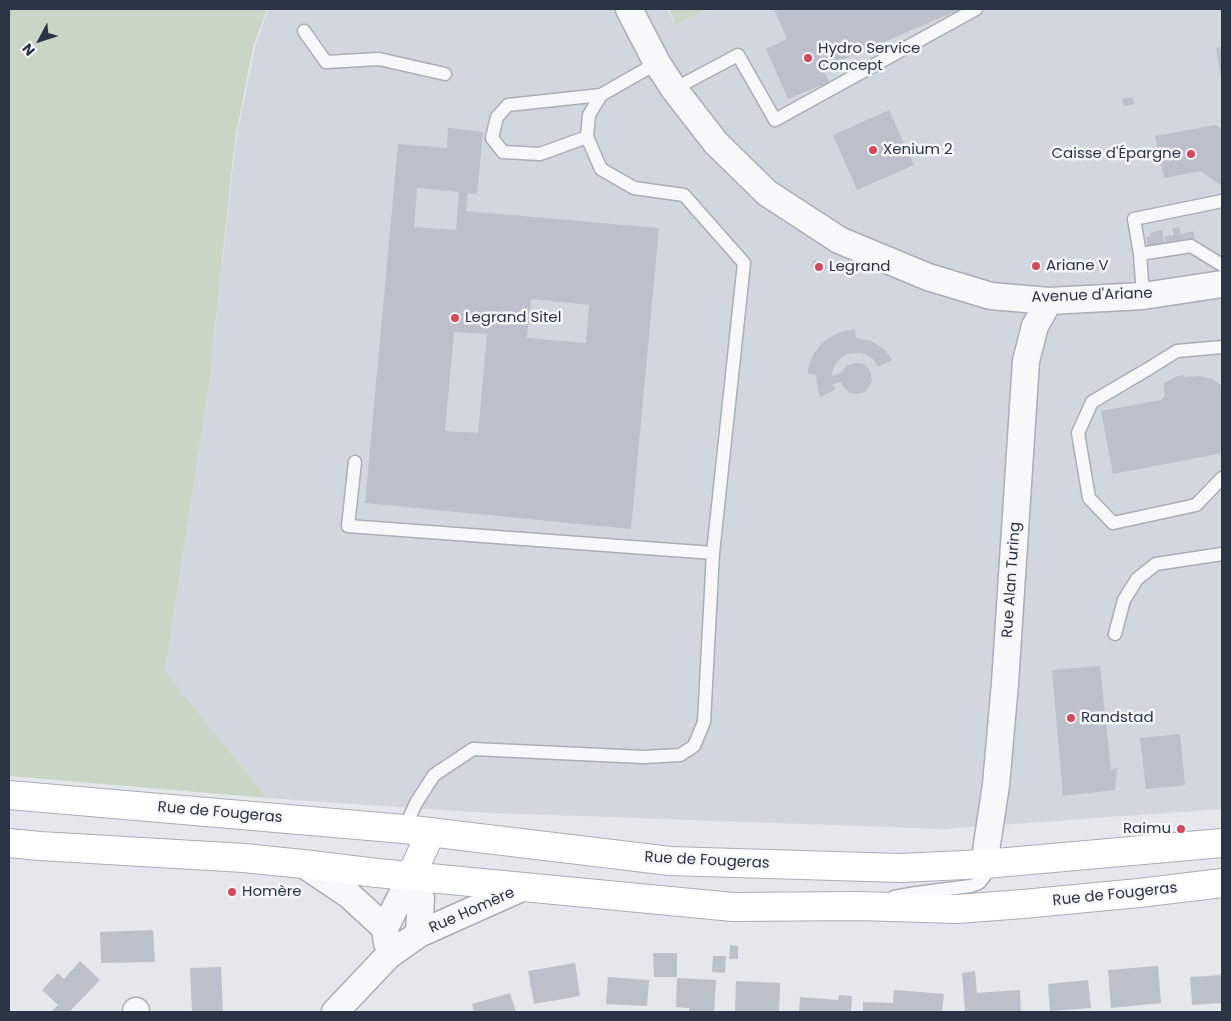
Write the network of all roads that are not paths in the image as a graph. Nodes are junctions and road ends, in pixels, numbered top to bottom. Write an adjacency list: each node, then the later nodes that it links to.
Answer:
1 (629, 9): 4 (street, Avenue d'Ariane)
2 (976, 9): 6 (lane)
3 (304, 31): 5 (lane)
4 (657, 62): 6 (street, Avenue d'Ariane); 7 (lane)
5 (445, 74)
6 (674, 89): 14 (street, Avenue d'Ariane)
7 (602, 95): 8 (lane); 8 (lane)
8 (587, 137): 18 (lane)
9 (1222, 200): 10 (lane)
10 (1140, 254): 11 (lane); 13 (lane)
11 (1222, 265)
12 (1222, 284): 13 (street, Avenue d'Ariane)
13 (1143, 296): 14 (street, Avenue d'Ariane)
14 (1049, 300): 27 (street, Rue Alan Turing)
15 (1222, 347): 17 (lane)
16 (355, 462): 18 (lane)
17 (1222, 478)
18 (713, 554): 22 (lane)
19 (1222, 554): 20 (lane)
20 (1115, 634)
21 (9, 795): 22 (main road, Rue de Fougeras)
22 (404, 829): 23 (main road, Rue de Fougeras)
23 (431, 832): 27 (main road, Rue de Fougeras); 28 (main road)
24 (9, 843): 26 (main road, Rue de Fougeras)
25 (1222, 843): 27 (main road, Rue de Fougeras)
26 (303, 864): 28 (main road, Rue de Fougeras); 32 (street)
27 (985, 864): 31 (lane, Rue de Fougeras)
28 (411, 876): 30 (main road, Rue de Fougeras); 32 (street); 33 (street, Rue Homère)
29 (1222, 883): 31 (main road, Rue de Fougeras)
30 (524, 887): 31 (main road, Rue de Fougeras); 33 (street, Rue Homère)
31 (858, 906)
32 (384, 928): 34 (street)
33 (419, 934): 34 (street, Rue Homère)
34 (388, 956): 35 (street, Rue Homère)
35 (336, 1012)

